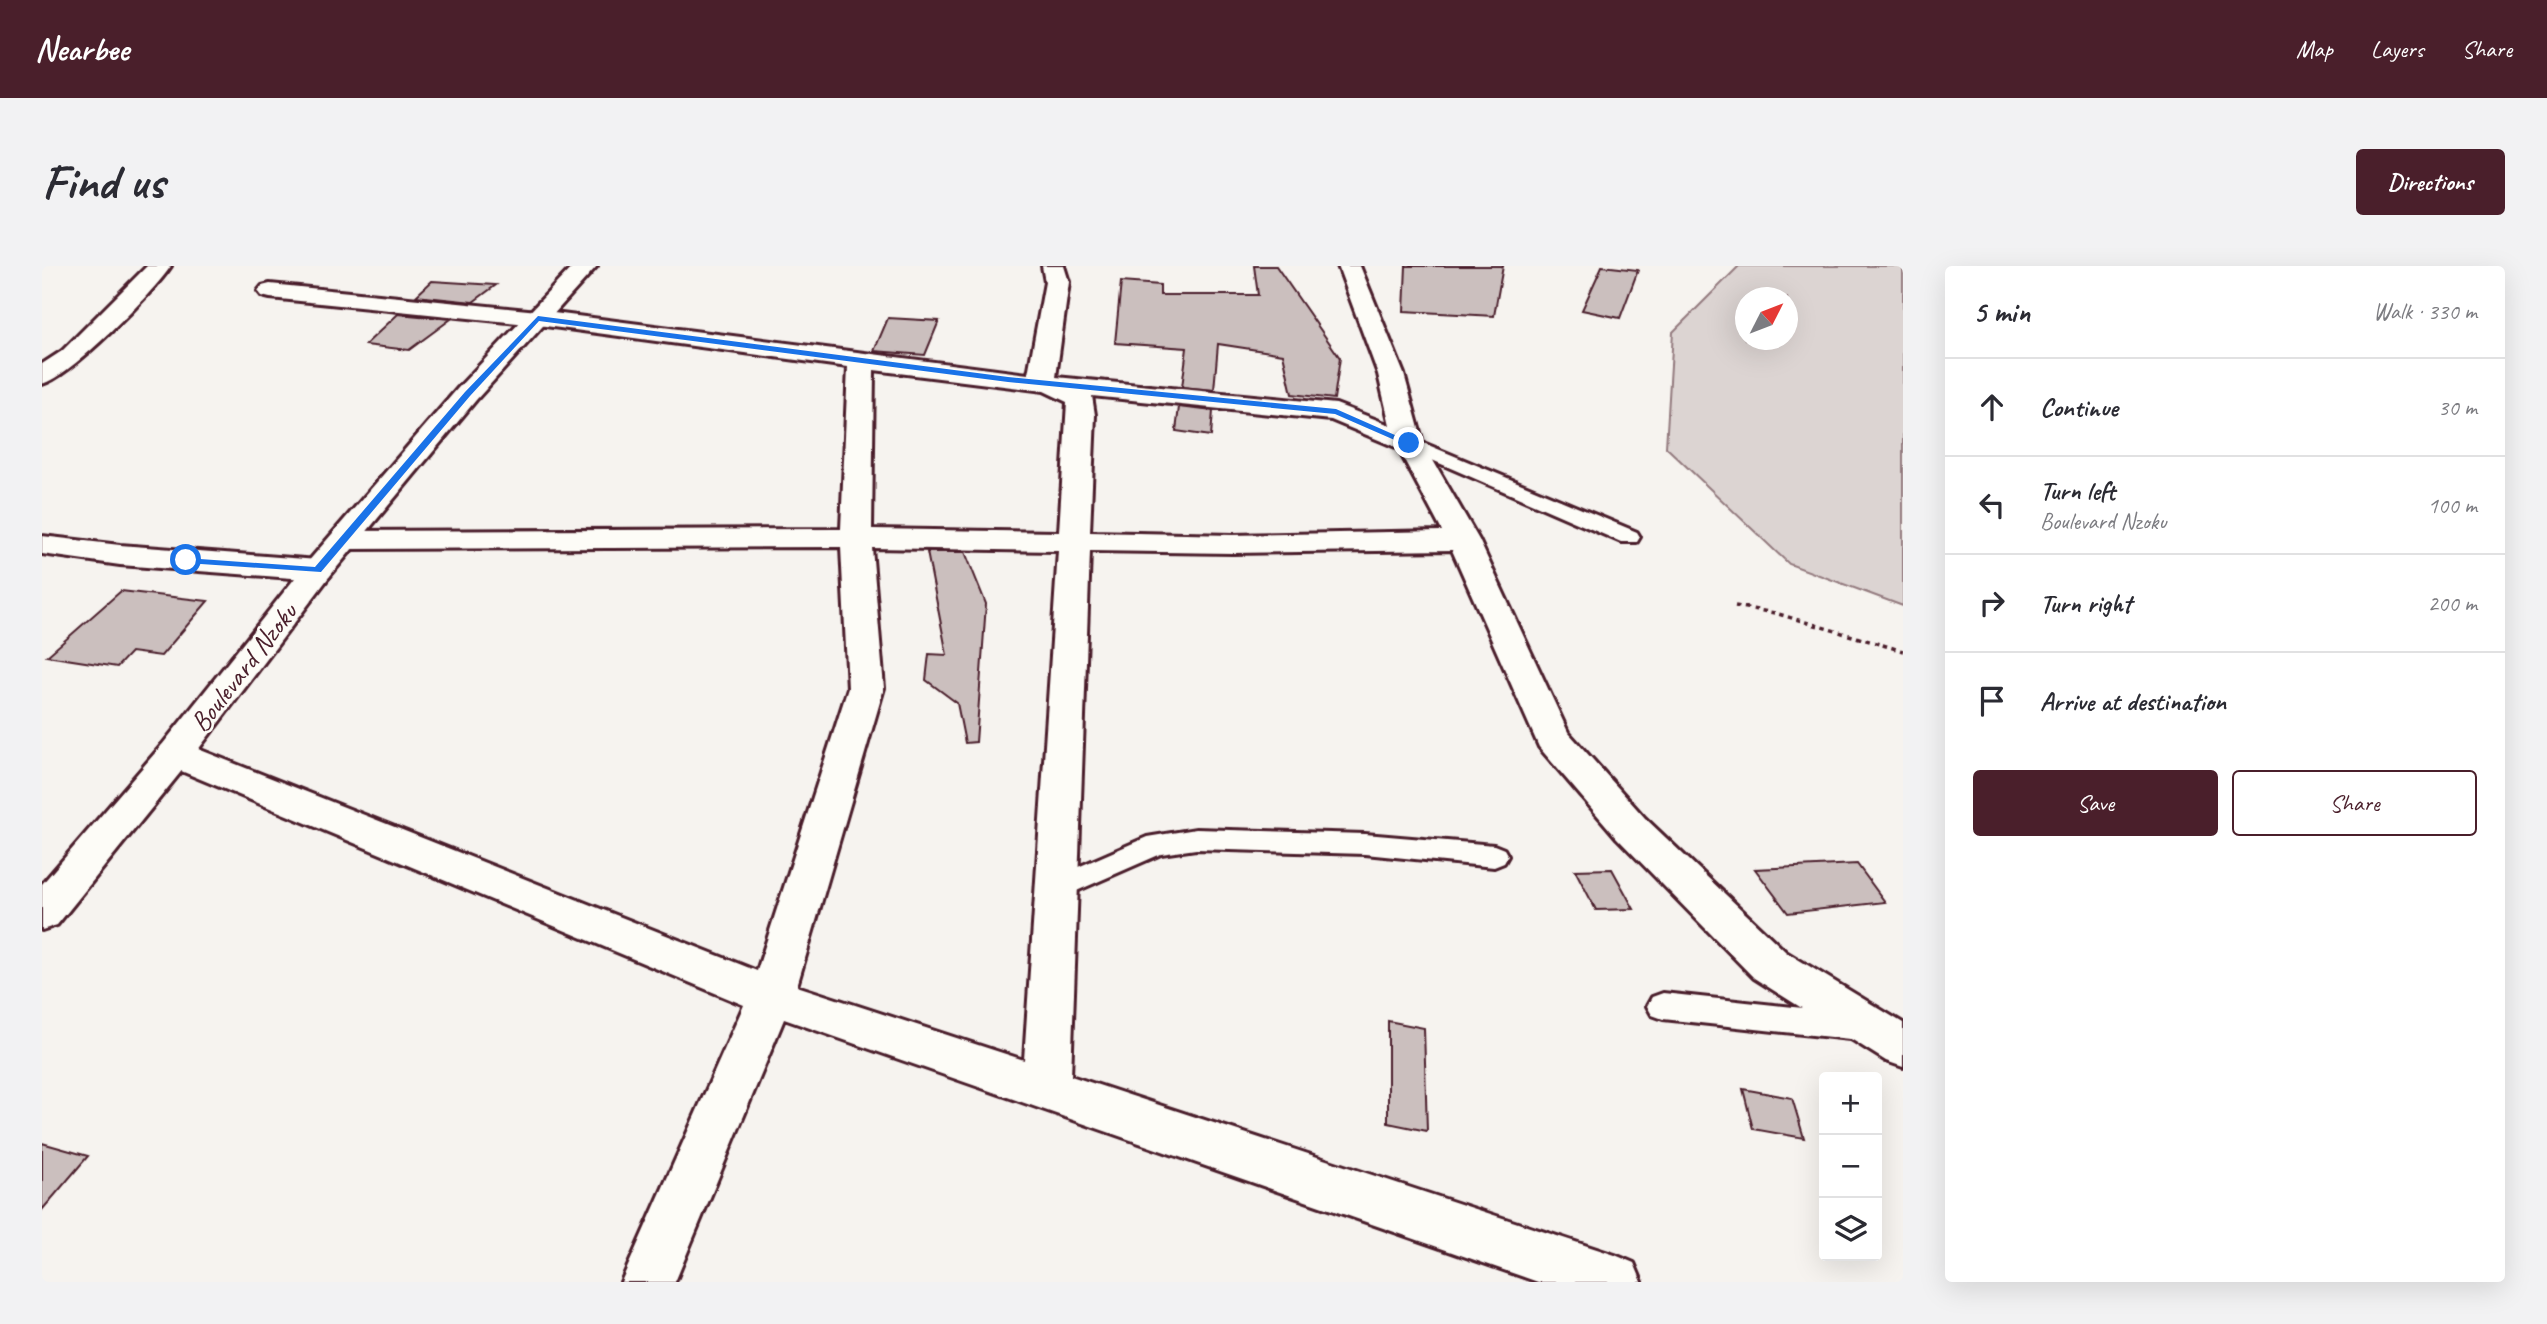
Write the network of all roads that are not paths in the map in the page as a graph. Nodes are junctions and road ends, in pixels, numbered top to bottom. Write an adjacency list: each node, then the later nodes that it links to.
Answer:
1 (160, 266): 8 (street)
2 (586, 266): 6 (street, Boulevard Nzoku)
3 (1053, 266): 9 (street)
4 (1349, 266): 10 (street)
5 (270, 291): 6 (street)
6 (538, 318): 7 (street); 13 (street, Boulevard Nzoku)
7 (861, 362): 9 (street); 12 (street)
8 (42, 376)
9 (1047, 383): 10 (street); 15 (street)
10 (1409, 443): 11 (lane); 14 (street)
11 (1629, 537)
12 (856, 538): 13 (street); 15 (street); 22 (street)
13 (345, 540): 17 (street, Boulevard Nzoku)
14 (1463, 540): 15 (street); 24 (street)
15 (1073, 541): 20 (street)
16 (42, 545): 17 (street)
17 (318, 570): 18 (street, Boulevard Nzoku)
18 (175, 754): 21 (street, Boulevard Nzoku); 22 (street)
19 (1494, 856): 20 (lane)
20 (1056, 889): 26 (street)
21 (42, 913)
22 (771, 996): 26 (street); 27 (street)
23 (1663, 1006): 24 (lane)
24 (1872, 1028): 25 (street)
25 (1903, 1047)
26 (1046, 1089): 28 (street)
27 (648, 1282)
28 (1615, 1282)

